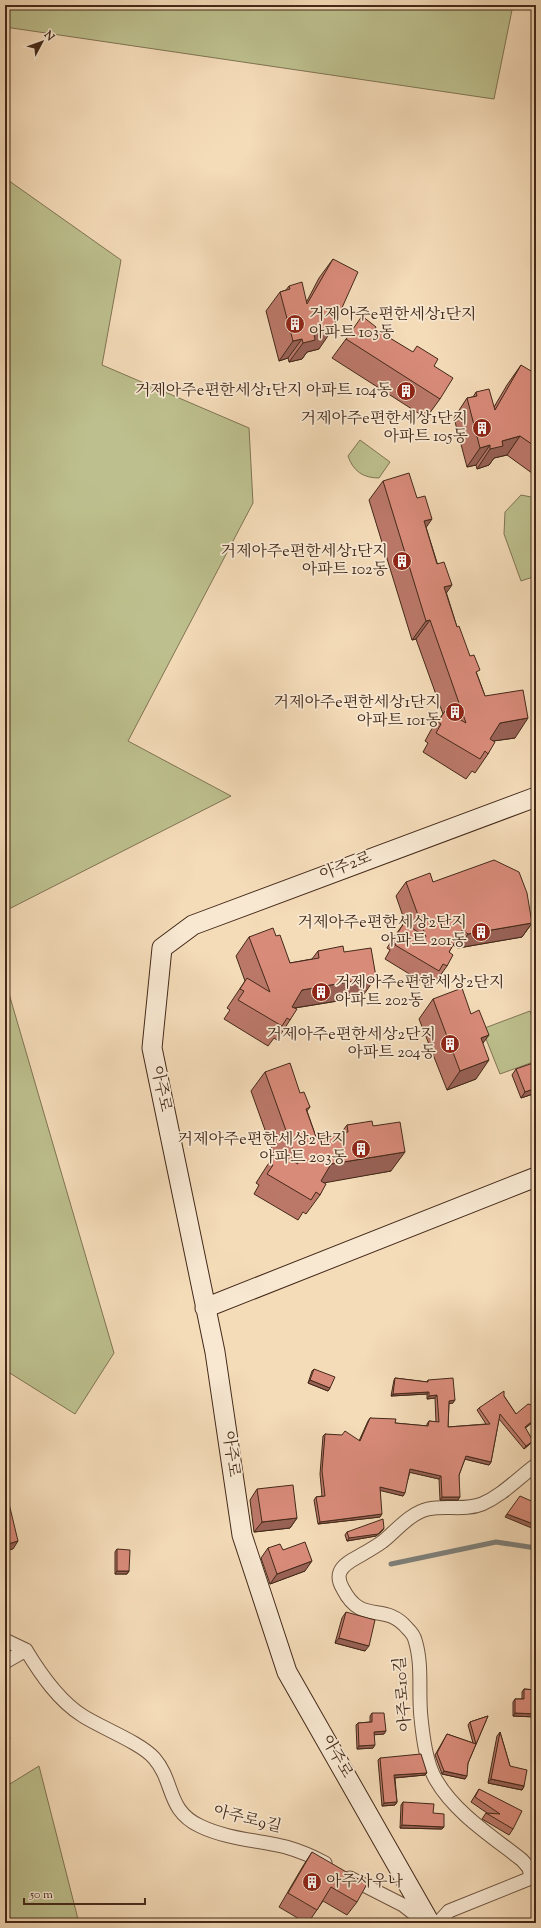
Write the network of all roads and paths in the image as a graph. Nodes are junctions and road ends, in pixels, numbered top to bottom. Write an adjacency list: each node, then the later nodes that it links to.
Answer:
1 (536, 797): 2 (street, 아주2로)
2 (162, 948): 4 (street, 아주로)
3 (536, 1177): 4 (street)
4 (205, 1308): 11 (street, 아주로)
5 (536, 1465): 9 (street, 아주로10길)
6 (5, 1640): 7 (street)
7 (26, 1650): 8 (street); 10 (street, 아주로9길)
8 (5, 1662)
9 (533, 1877): 12 (street)
10 (426, 1923)
11 (430, 1923)
12 (438, 1923)

